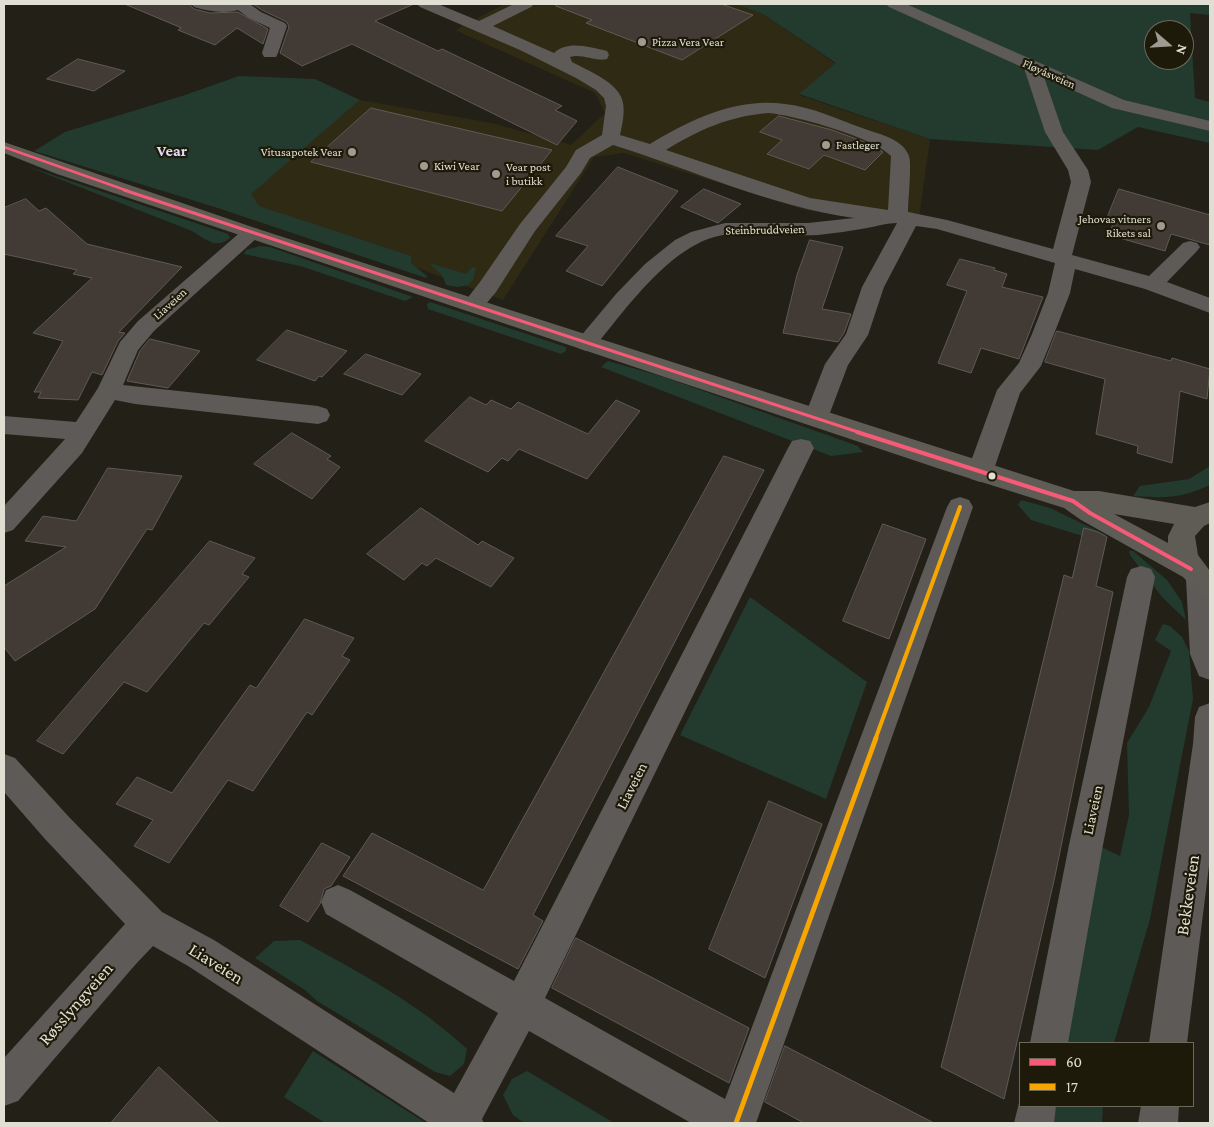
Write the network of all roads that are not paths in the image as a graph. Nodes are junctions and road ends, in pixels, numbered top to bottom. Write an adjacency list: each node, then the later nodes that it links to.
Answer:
1 (199, 4): 2 (street)
2 (241, 4): 8 (street)
3 (425, 4): 7 (street)
4 (526, 4): 7 (street)
5 (894, 4): 11 (street, Fløyåsveien)
6 (485, 7): 7 (street)
7 (476, 26): 10 (street)
8 (270, 53)
9 (601, 55): 10 (street)
10 (565, 66): 13 (street)
11 (1032, 66): 12 (street, Fløyåsveien); 19 (street)
12 (1210, 126)
13 (611, 138): 15 (street, Steinbruddveien); 21 (street)
14 (4, 147): 17 (main road)
15 (653, 150): 16 (street, Steinbruddveien); 16 (street)
16 (904, 217): 19 (street, Steinbruddveien); 23 (street, Steinbruddveien); 26 (street)
17 (251, 233): 21 (main road); 24 (street, Liaveien)
18 (1190, 247): 20 (street)
19 (1064, 259): 20 (street, Steinbruddveien); 30 (street)
20 (1153, 284): 22 (street, Steinbruddveien)
21 (473, 304): 23 (main road)
22 (1210, 306)
23 (586, 343): 26 (main road)
24 (109, 390): 25 (street); 28 (street, Liaveien)
25 (318, 415)
26 (816, 418): 30 (main road)
27 (4, 425): 28 (street)
28 (84, 431): 34 (street, Liaveien)
29 (801, 448): 42 (street, Liaveien)
30 (980, 472): 31 (main road)
31 (1073, 501): 33 (main road); 36 (main road)
32 (960, 507): 50 (street)
33 (1206, 513): 36 (main road)
34 (4, 523)
35 (1141, 577): 43 (street, Liaveien)
36 (1200, 579): 37 (street)
37 (1210, 667)
38 (1210, 735): 44 (street, Bekkeveien)
39 (4, 769): 41 (street, Liaveien)
40 (338, 902): 42 (street)
41 (150, 924): 45 (street, Røsslyngveien); 48 (street, Liaveien)
42 (521, 1006): 48 (street, Liaveien); 49 (street)
43 (1049, 1042)
44 (1168, 1042)
45 (4, 1087)
46 (1037, 1107): 51 (street)
47 (1160, 1107): 52 (street)
48 (462, 1122)
49 (729, 1123)
50 (736, 1123)
51 (1034, 1123)
52 (1158, 1123)

